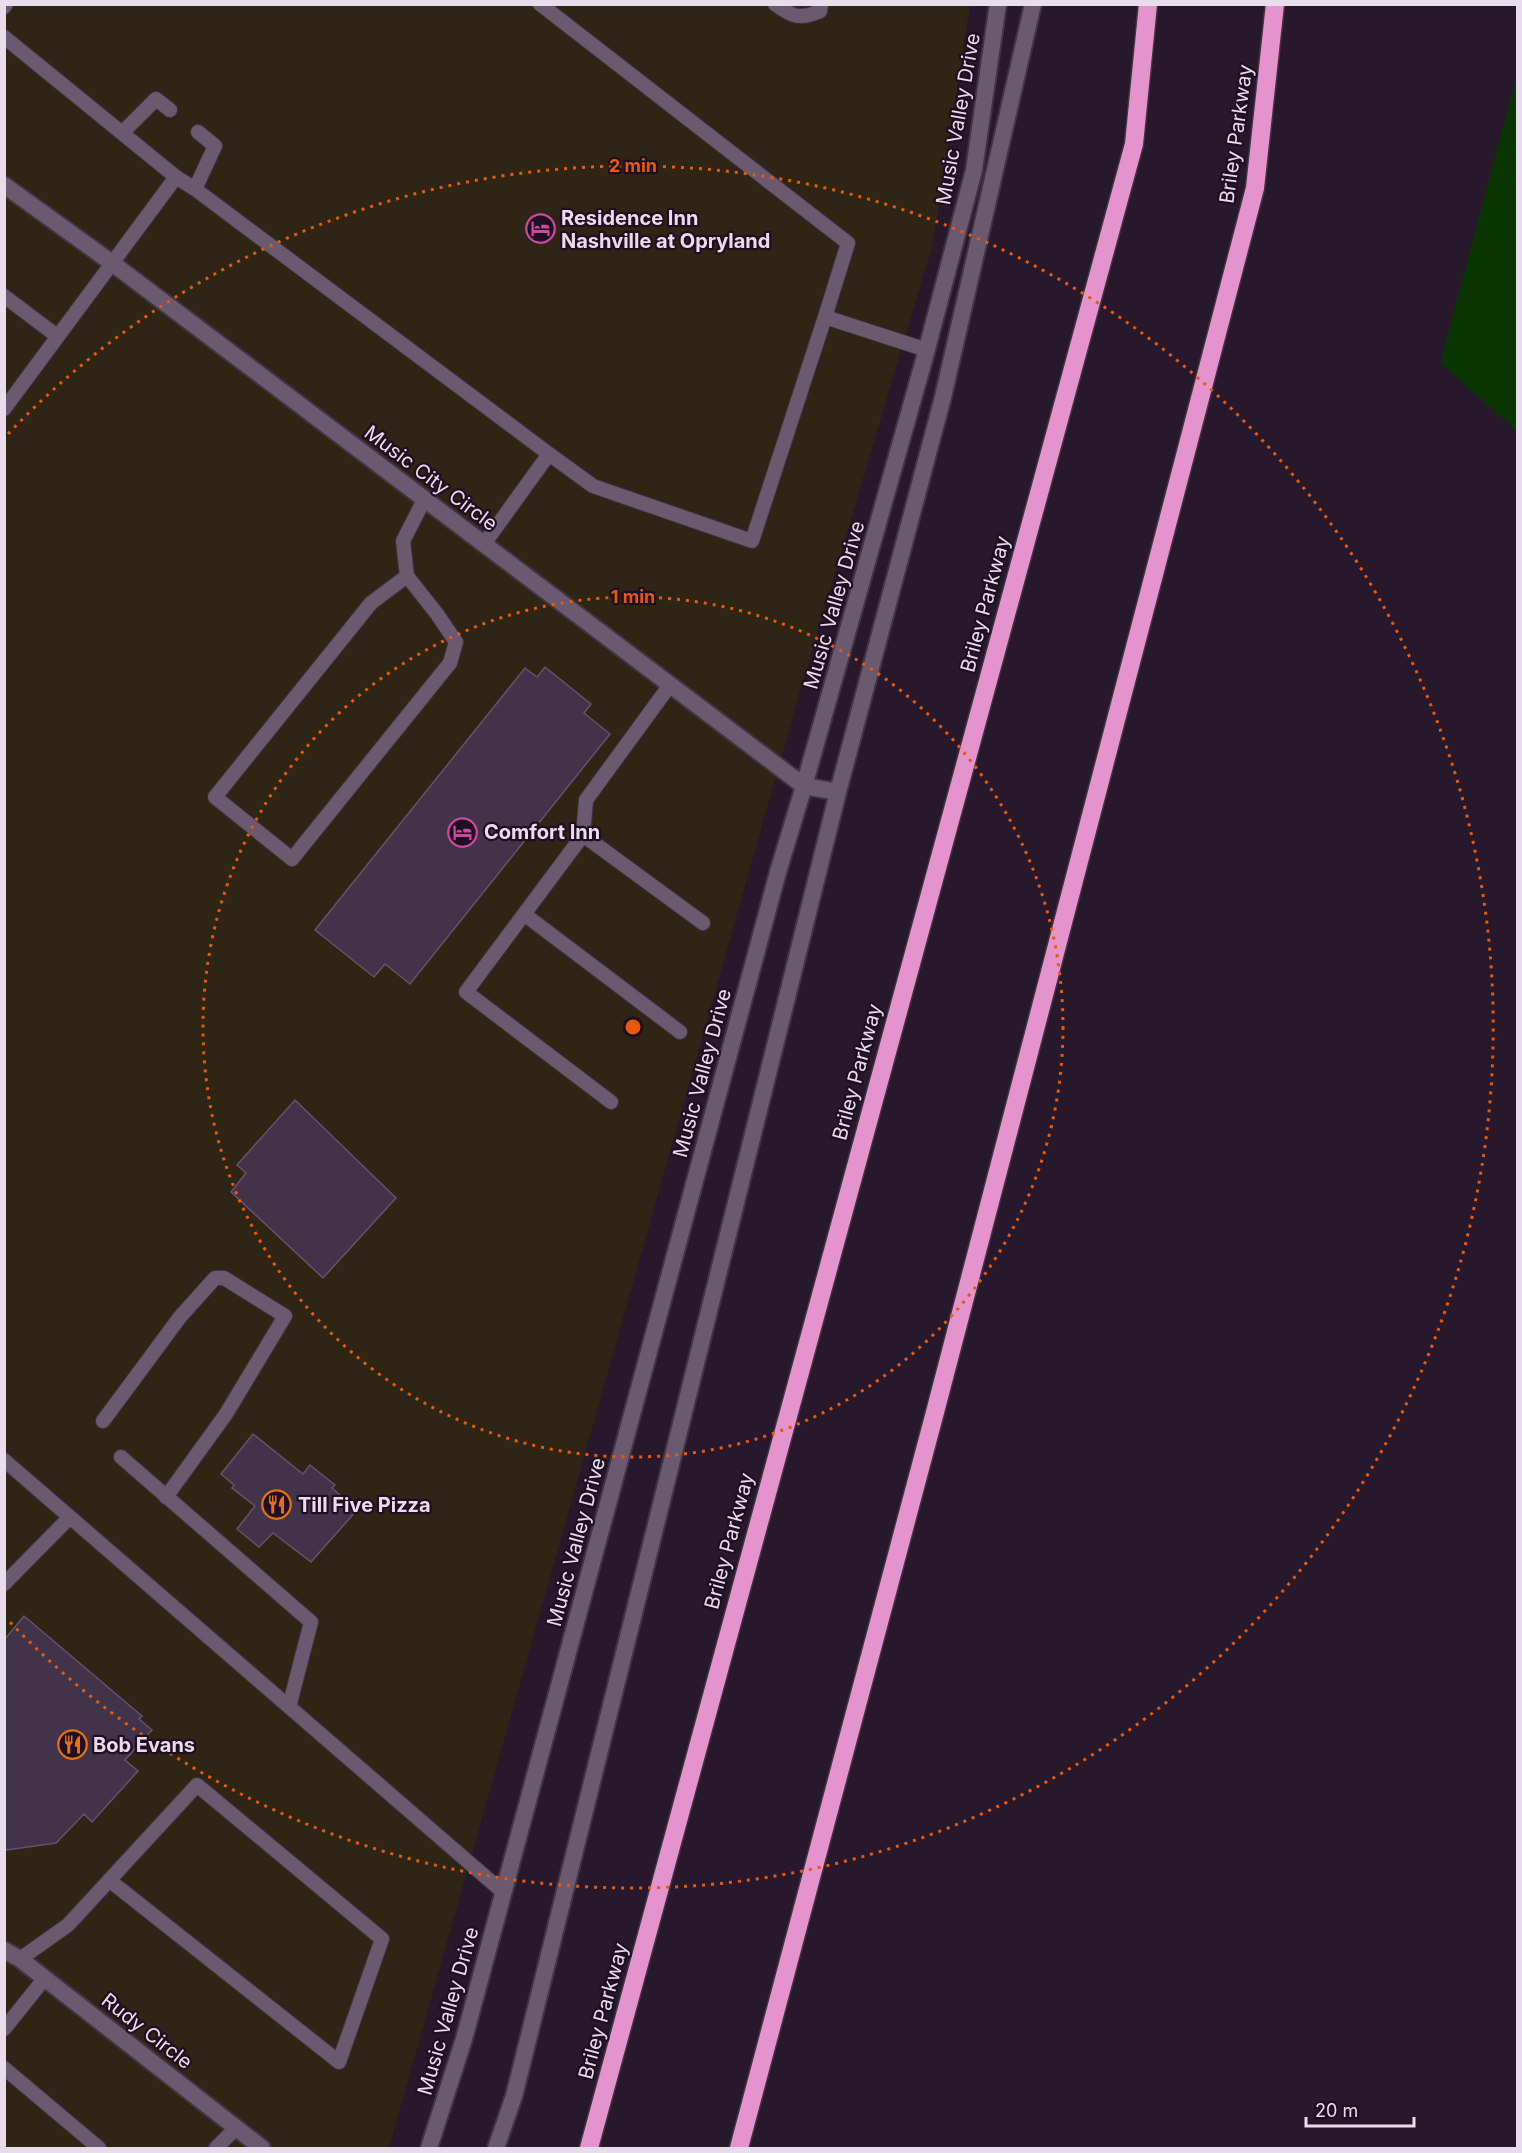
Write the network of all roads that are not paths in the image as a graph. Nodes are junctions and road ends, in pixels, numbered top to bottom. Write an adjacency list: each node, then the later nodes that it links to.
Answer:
1 (540, 4): 17 (lane)
2 (775, 4): 3 (lane)
3 (821, 4)
4 (998, 4): 19 (street, Music Valley Drive)
5 (1033, 4): 27 (street)
6 (1149, 4): 53 (highway, Briley Parkway)
7 (1275, 4): 54 (highway, Briley Parkway)
8 (4, 37): 11 (lane)
9 (170, 110): 11 (lane)
10 (198, 132): 14 (lane)
11 (122, 133): 12 (lane)
12 (176, 177): 14 (lane); 15 (lane)
13 (4, 185): 15 (street, Music City Circle)
14 (195, 189): 21 (lane)
15 (112, 263): 18 (lane); 22 (street, Music City Circle)
16 (4, 296): 18 (lane)
17 (825, 317): 19 (lane); 21 (lane)
18 (57, 336): 20 (lane)
19 (927, 350): 26 (street, Music Valley Drive)
20 (4, 409)
21 (549, 454): 23 (lane)
22 (424, 500): 23 (street, Music City Circle); 24 (lane)
23 (484, 544): 25 (street, Music City Circle)
24 (407, 576): 24 (lane)
25 (670, 685): 26 (street, Music City Circle); 28 (lane)
26 (804, 786): 27 (street, Music City Circle); 41 (street, Music Valley Drive)
27 (838, 792): 52 (street)
28 (583, 835): 29 (lane); 30 (lane)
29 (524, 914): 31 (lane); 32 (lane)
30 (703, 923)
31 (680, 1032)
32 (611, 1102)
33 (103, 1420): 36 (lane)
34 (120, 1456): 36 (lane)
35 (4, 1460): 37 (lane)
36 (166, 1497): 39 (lane)
37 (70, 1517): 38 (lane); 39 (lane)
38 (4, 1584)
39 (289, 1707): 41 (lane)
40 (109, 1880): 40 (lane); 43 (lane)
41 (503, 1892): 51 (street, Music Valley Drive)
42 (4, 1950): 43 (street, Rudy Circle)
43 (21, 1959): 44 (street, Rudy Circle)
44 (45, 1978): 45 (lane); 47 (street, Rudy Circle)
45 (4, 2029)
46 (4, 2068): 48 (lane)
47 (236, 2128): 49 (lane); 50 (street, Rudy Circle)
48 (99, 2148)
49 (216, 2148)
50 (262, 2148)
51 (429, 2148)
52 (496, 2148)
53 (589, 2148)
54 (739, 2148)

